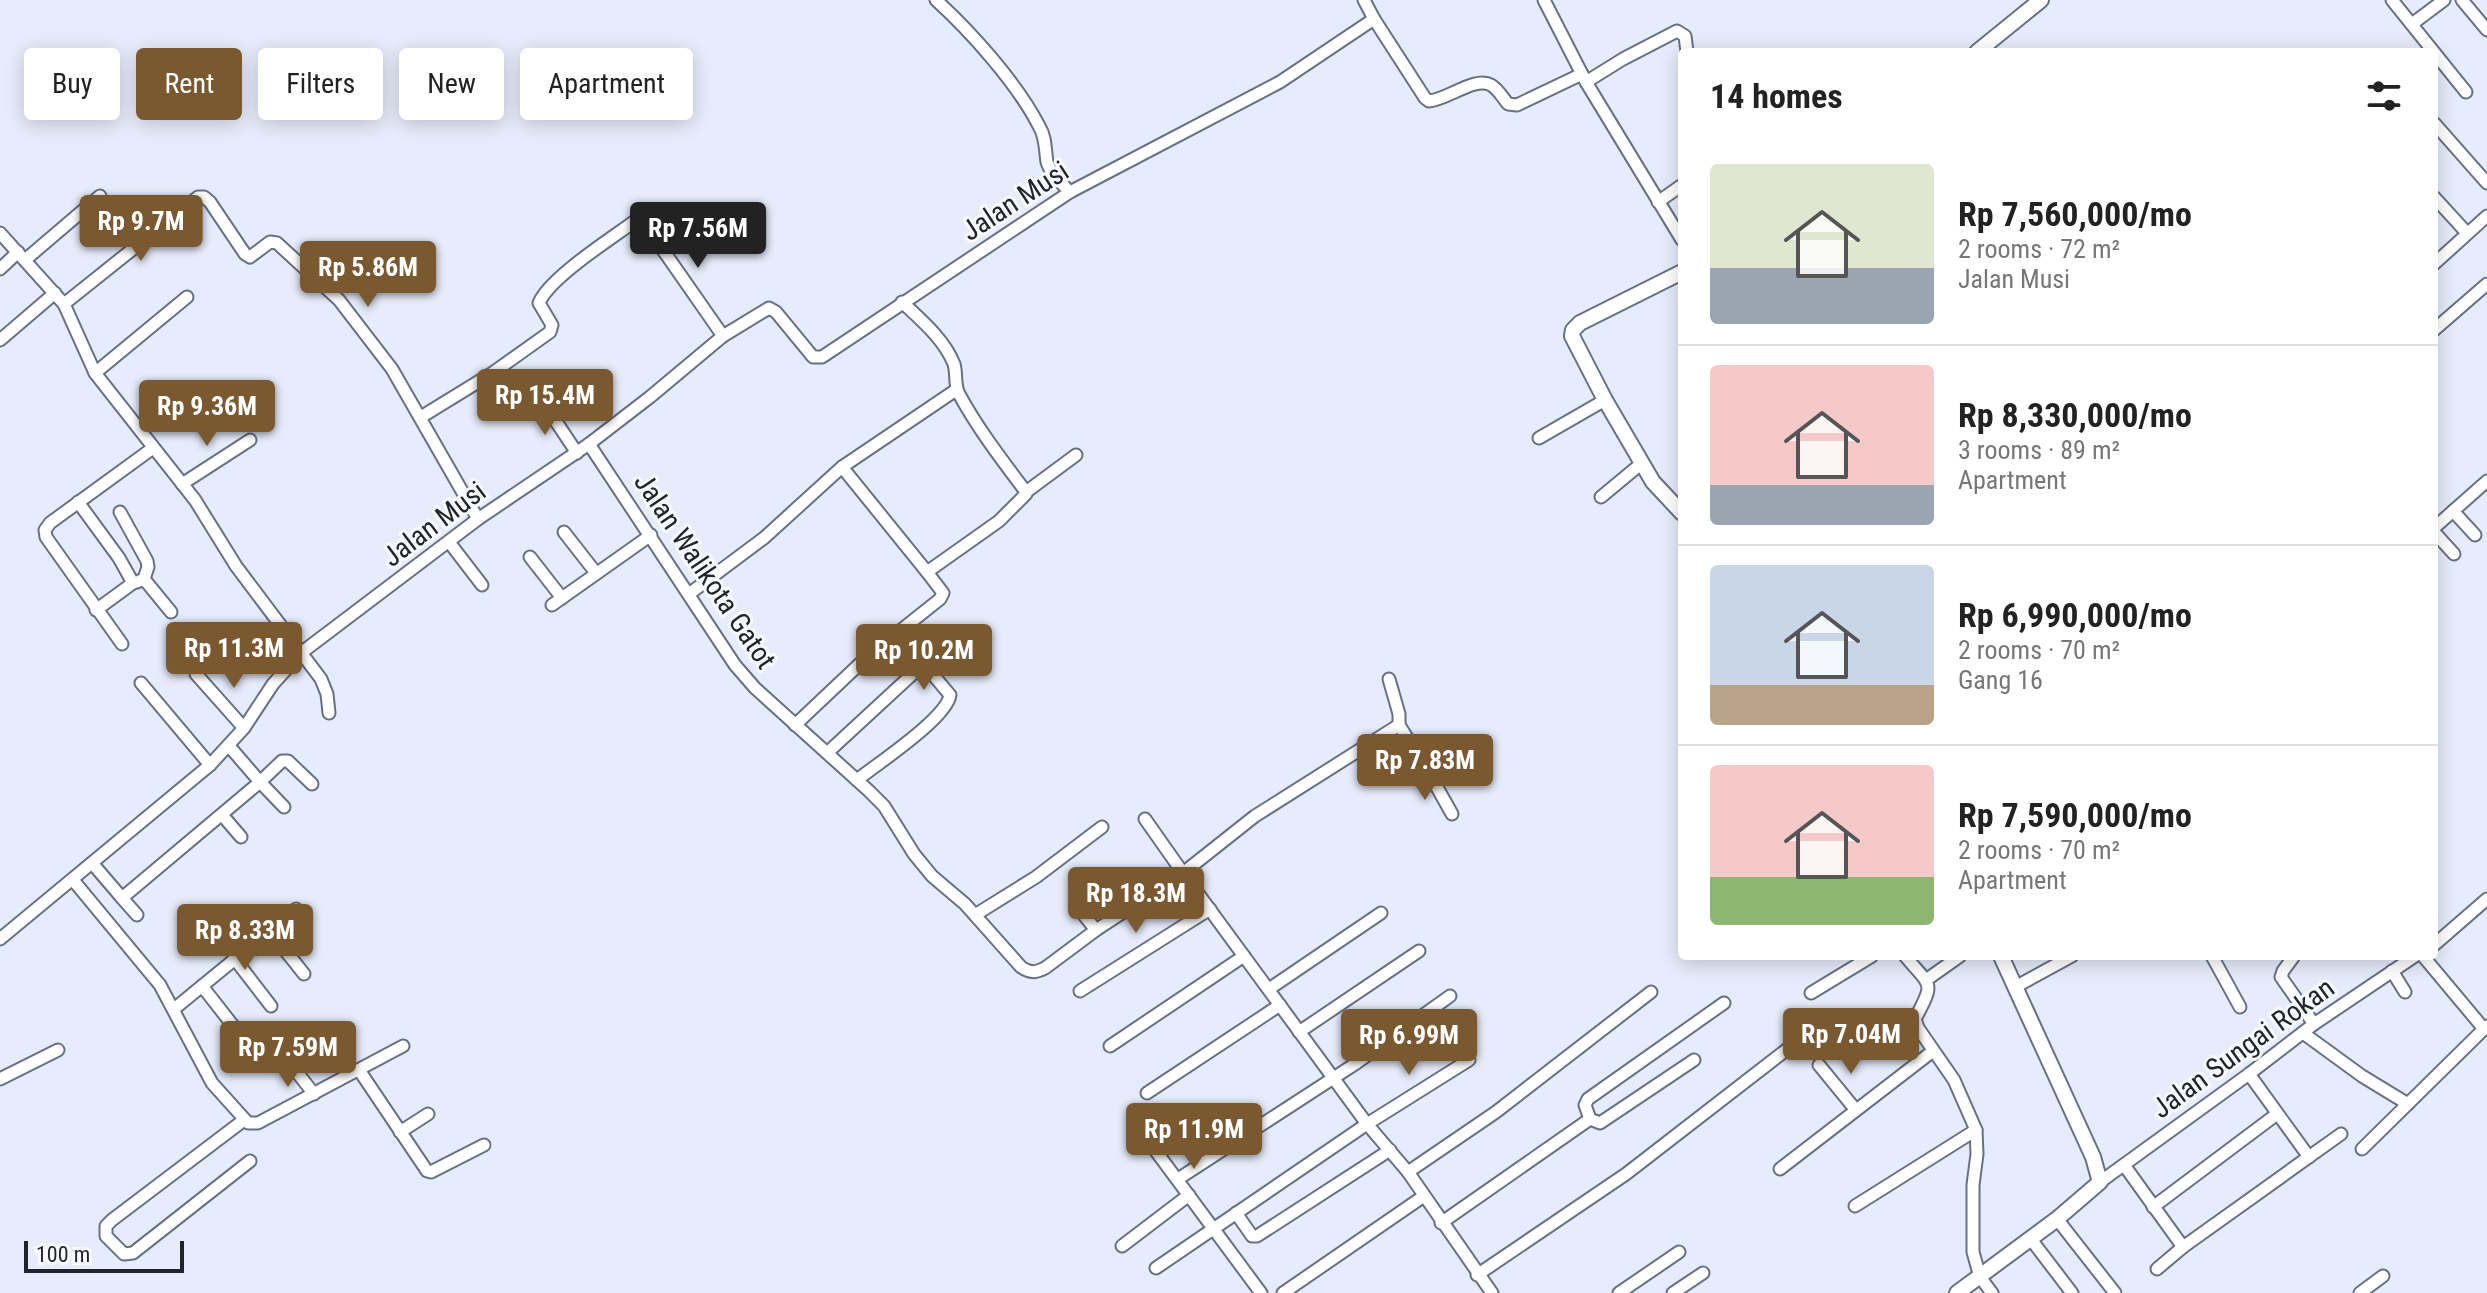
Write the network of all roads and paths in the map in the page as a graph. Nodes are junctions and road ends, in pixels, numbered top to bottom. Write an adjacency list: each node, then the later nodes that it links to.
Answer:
1 (936, 0): 20 (street)
2 (1364, 0): 8 (street)
3 (1544, 0): 15 (street)
4 (2041, 0): 12 (main road)
5 (2392, 0): 9 (street)
6 (2444, 0): 9 (street)
7 (2462, 0): 10 (street)
8 (1374, 19): 15 (street); 20 (street, Jalan Musi)
9 (2412, 24): 13 (street)
10 (2487, 30)
11 (1686, 48): 15 (street)
12 (1982, 48)
13 (2431, 48)
14 (2438, 57): 16 (street)
15 (1584, 78): 23 (street)
16 (2466, 92)
17 (2438, 128): 18 (street)
18 (2487, 183)
19 (1678, 188): 23 (street)
20 (1070, 192): 37 (street, Jalan Musi)
21 (100, 196): 30 (street)
22 (2438, 201): 27 (street)
23 (1658, 202): 28 (street)
24 (709, 213): 29 (street)
25 (2487, 216): 27 (street)
26 (0, 233): 30 (street)
27 (2467, 233): 31 (street)
28 (1678, 234)
29 (663, 250): 40 (street); 46 (street)
30 (21, 256): 32 (street); 35 (street)
31 (2438, 260)
32 (0, 269)
33 (1678, 274): 44 (main road)
34 (2487, 284): 39 (street)
35 (55, 293): 38 (street); 41 (street)
36 (187, 297): 42 (street)
37 (902, 302): 40 (street, Jalan Musi); 43 (street)
38 (64, 304): 42 (street); 46 (street)
39 (2438, 327)
40 (723, 336): 49 (street, Jalan Musi)
41 (0, 340)
42 (95, 373): 50 (street)
43 (956, 390): 54 (street); 57 (street)
44 (1605, 400): 47 (street); 53 (main road)
45 (543, 402): 51 (street)
46 (421, 417): 63 (street)
47 (1539, 438)
48 (250, 440): 56 (street)
49 (589, 444): 51 (street, Jalan Musi); 66 (street, Jalan Walikota Gatot)
50 (153, 448): 56 (street); 59 (street)
51 (577, 453): 63 (street, Jalan Musi)
52 (1076, 455): 57 (street)
53 (1642, 463): 58 (street); 60 (main road)
54 (842, 467): 72 (street); 76 (street)
55 (2487, 481): 61 (street)
56 (182, 484): 80 (street)
57 (1026, 492): 72 (street)
58 (1601, 497)
59 (78, 502): 74 (street); 77 (street)
60 (1678, 509)
61 (2453, 511): 64 (street); 68 (street)
62 (120, 512): 74 (street)
63 (478, 519): 69 (street, Jalan Musi)
64 (2438, 526)
65 (564, 532): 73 (street)
66 (651, 535): 73 (street); 76 (street, Jalan Walikota Gatot)
67 (2438, 535): 70 (street)
68 (2475, 535)
69 (449, 542): 75 (street); 80 (street, Jalan Musi)
70 (2454, 554)
71 (530, 557): 73 (street)
72 (927, 572): 85 (street)
73 (596, 573)
74 (139, 581): 77 (street); 78 (street)
75 (482, 585)
76 (689, 594): 85 (street, Jalan Walikota Gatot)
77 (96, 610): 79 (street)
78 (171, 612)
79 (122, 644)
80 (301, 653): 84 (street); 87 (street, Jalan Musi)
81 (207, 659): 87 (street)
82 (1389, 679): 86 (street)
83 (141, 683): 91 (street)
84 (329, 713)
85 (795, 725): 90 (street, Jalan Walikota Gatot)
86 (1399, 725): 92 (street); 103 (street, Jalan Walikota Gatot)
87 (244, 728): 88 (street, Jalan Musi)
88 (229, 746): 91 (street, Jalan Musi); 94 (street)
89 (1469, 750): 92 (street)
90 (827, 753): 93 (street, Jalan Walikota Gatot); 93 (street)
91 (210, 765): 102 (street, Jalan Musi)
92 (1429, 773): 97 (street)
93 (857, 780): 112 (street, Jalan Walikota Gatot)
94 (260, 782): 95 (street); 96 (street); 98 (street)
95 (312, 784)
96 (284, 807)
97 (1452, 814)
98 (223, 816): 101 (street); 106 (street)
99 (1145, 819): 103 (street)
100 (1102, 827): 112 (street)
101 (241, 837)
102 (92, 863): 104 (street, Jalan Musi); 106 (street)
103 (1183, 873): 109 (street); 114 (street, Jalan Walikota Gatot)
104 (73, 880): 115 (street, Jalan Musi); 144 (street)
105 (1115, 880): 114 (street)
106 (122, 898): 111 (street)
107 (2487, 899): 116 (street)
108 (296, 909): 113 (street)
109 (1210, 909): 118 (street); 135 (street)
110 (1381, 913): 134 (street)
111 (137, 915)
112 (975, 915): 114 (street, Jalan Walikota Gatot)
113 (269, 930): 119 (street); 130 (street)
114 (1096, 930)
115 (2, 932)
116 (2438, 942)
117 (1419, 951): 148 (street)
118 (1244, 956): 134 (street); 152 (street)
119 (234, 958): 132 (street); 142 (street)
120 (1865, 960): 138 (street)
121 (1908, 960): 131 (street)
122 (1954, 960): 131 (street)
123 (2003, 960): 133 (main road)
124 (2065, 960): 133 (street)
125 (2214, 960): 143 (street)
126 (2292, 960): 145 (street)
127 (2409, 960): 129 (street, Jalan Sungai Rokan)
128 (2426, 960): 146 (street)
129 (2392, 971): 137 (street); 145 (street, Jalan Sungai Rokan)
130 (304, 974)
131 (1926, 980): 154 (street)
132 (202, 986): 144 (street); 147 (street)
133 (2017, 986): 185 (main road)
134 (1269, 989): 141 (street)
135 (1080, 991)
136 (1651, 992): 183 (street)
137 (2405, 992)
138 (1811, 993)
139 (1450, 996): 161 (street)
140 (1724, 1003): 169 (street)
141 (1280, 1005): 148 (street); 163 (street)
142 (271, 1006)
143 (2240, 1007)
144 (174, 1009): 170 (street)
145 (2314, 1024): 149 (street, Jalan Sungai Rokan)
146 (2486, 1028): 165 (street)
147 (238, 1032)
148 (1299, 1032): 161 (street)
149 (2303, 1033): 160 (street, Jalan Sungai Rokan); 165 (street)
150 (1803, 1037): 201 (street)
151 (403, 1046): 159 (street)
152 (1110, 1046)
153 (58, 1050): 162 (street)
154 (1933, 1051): 166 (street); 172 (street)
155 (1469, 1060): 171 (street)
156 (1694, 1060): 169 (street)
157 (289, 1062): 164 (street)
158 (1819, 1065): 166 (street)
159 (359, 1070): 164 (street); 173 (street)
160 (2249, 1074): 168 (street); 181 (street, Jalan Sungai Rokan)
161 (1334, 1077): 171 (street); 184 (street)
162 (0, 1079)
163 (1147, 1093)
164 (314, 1094): 170 (street)
165 (2408, 1104): 177 (street)
166 (1855, 1109): 182 (street)
167 (428, 1114): 173 (street)
168 (2277, 1114): 179 (street); 189 (street)
169 (1590, 1119): 192 (street)
170 (244, 1120): 180 (street)
171 (1367, 1124): 178 (street); 190 (street)
172 (1976, 1130): 188 (street); 203 (street)
173 (400, 1132): 176 (street)
174 (2341, 1134): 179 (street)
175 (1144, 1135): 184 (street)
176 (484, 1145)
177 (2362, 1149)
178 (1390, 1150): 183 (street); 190 (street)
179 (2309, 1157): 196 (street)
180 (250, 1161)
181 (2124, 1165): 185 (street, Jalan Sungai Rokan); 189 (street)
182 (1780, 1169)
183 (1408, 1172): 187 (street)
184 (1178, 1179): 186 (street)
185 (2100, 1182): 191 (main road)
186 (1189, 1195): 193 (street); 195 (street)
187 (1424, 1196): 192 (street); 205 (street)
188 (1855, 1206)
189 (2153, 1207): 196 (street)
190 (1236, 1213): 193 (street)
191 (2057, 1219): 194 (main road); 212 (street)
192 (1441, 1223): 201 (street)
193 (1215, 1229): 198 (street); 204 (street)
194 (2030, 1238): 203 (main road); 211 (street)
195 (1122, 1246)
196 (2183, 1247): 199 (street)
197 (1679, 1252): 207 (street)
198 (1156, 1268)
199 (2157, 1269)
200 (1703, 1273): 208 (street)
201 (1477, 1275): 206 (street)
202 (2383, 1276): 213 (street)
203 (1980, 1277): 209 (main road); 210 (street)
204 (1261, 1293)
205 (1283, 1293)
206 (1492, 1293)
207 (1619, 1293)
208 (1673, 1293)
209 (1957, 1293)
210 (1992, 1293)
211 (2072, 1293)
212 (2115, 1293)
213 (2360, 1293)

